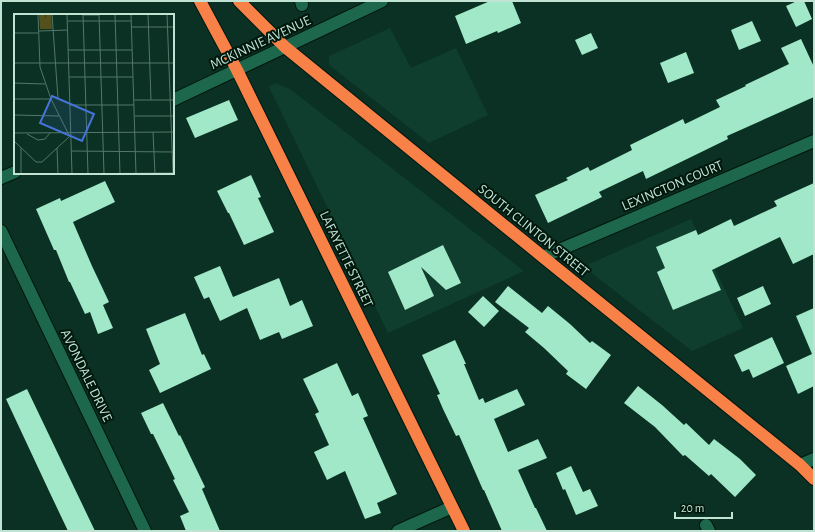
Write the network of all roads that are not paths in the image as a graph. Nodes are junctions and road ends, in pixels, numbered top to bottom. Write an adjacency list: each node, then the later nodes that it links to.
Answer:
1 (200, 1): 5 (highway, LAFAYETTE STREET)
2 (239, 1): 4 (highway, SOUTH CLINTON STREET)
3 (382, 1): 4 (street, MCKINNIE AVENUE)
4 (285, 48): 5 (street, MCKINNIE AVENUE); 11 (highway, SOUTH CLINTON STREET)
5 (237, 70): 6 (street, MCKINNIE AVENUE); 15 (highway, LAFAYETTE STREET)
6 (174, 100)
7 (814, 141): 11 (street, LEXINGTON COURT)
8 (14, 172): 9 (street)
9 (1, 178)
10 (1, 231): 16 (street, AVONDALE DRIVE)
11 (543, 257): 13 (highway, SOUTH CLINTON STREET)
12 (814, 459): 13 (street)
13 (800, 465): 14 (highway, SOUTH CLINTON STREET)
14 (814, 479)
15 (452, 507): 17 (street); 18 (highway, LAFAYETTE STREET)
16 (145, 531)
17 (398, 531)
18 (464, 531)

